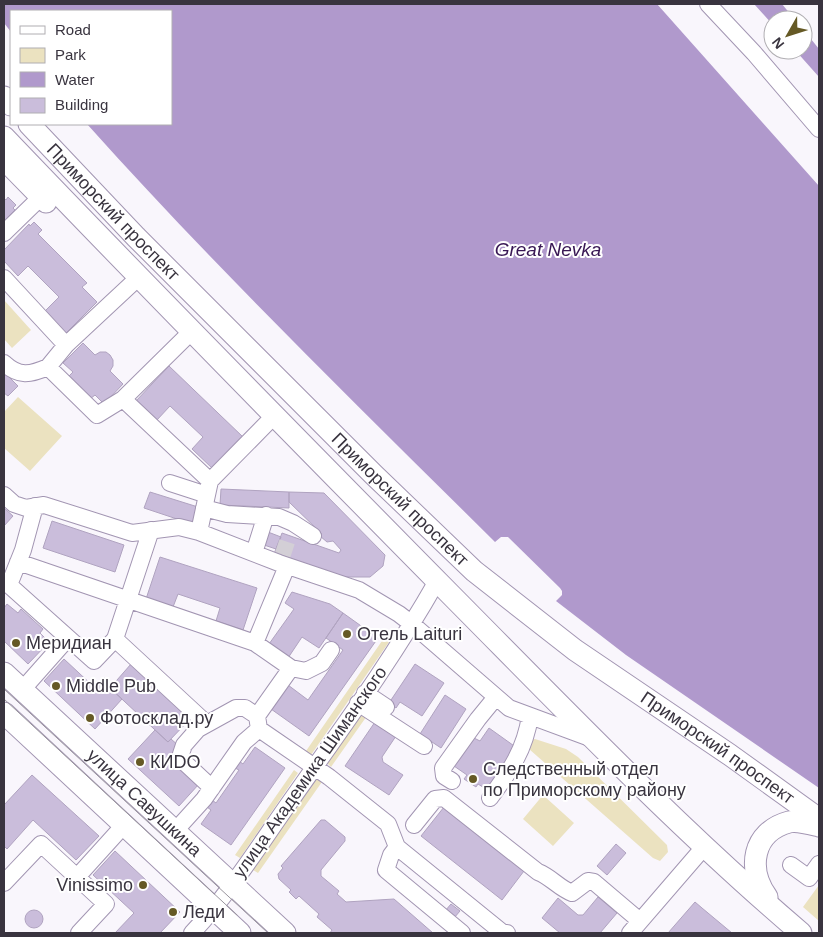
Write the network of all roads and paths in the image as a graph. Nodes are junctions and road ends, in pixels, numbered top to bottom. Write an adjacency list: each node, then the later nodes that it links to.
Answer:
1 (708, 4): 3 (street)
2 (30, 125): 51 (main road, Приморский проспект)
3 (819, 129)
4 (4, 137): 7 (main road, Приморский проспект)
5 (4, 159): 6 (main road)
6 (40, 196): 7 (main road); 8 (street)
7 (95, 232): 9 (main road, Приморский проспект)
8 (4, 233)
9 (139, 277): 11 (main road, Приморский проспект); 12 (street)
10 (4, 278): 12 (street)
11 (191, 332): 15 (street); 16 (main road, Приморский проспект)
12 (66, 345): 14 (street)
13 (4, 363): 14 (street)
14 (48, 367): 15 (street)
15 (122, 399): 19 (street)
16 (274, 416): 19 (street); 28 (main road, Приморский проспект)
17 (170, 483): 19 (street)
18 (4, 495): 20 (street, Приморский проспект)
19 (207, 495): 21 (street); 23 (street)
20 (35, 506): 22 (street, Приморский проспект); 26 (street)
21 (266, 515): 24 (street); 25 (street)
22 (151, 530): 23 (street, Приморский проспект); 29 (street)
23 (199, 532): 25 (street, Приморский проспект)
24 (313, 536)
25 (254, 553): 27 (street, Приморский проспект)
26 (18, 562): 29 (street); 31 (street)
27 (282, 562): 30 (street, Приморский проспект); 33 (street)
28 (437, 581): 30 (street, улица Академика Шиманского); 45 (main road, Приморский проспект)
29 (128, 600): 32 (street); 33 (street)
30 (412, 624): 38 (street, Приморский проспект); 39 (street, улица Академика Шиманского)
31 (68, 638): 32 (street); 37 (street)
32 (115, 638): 44 (street)
33 (255, 643): 35 (street)
34 (331, 650): 35 (street)
35 (290, 668): 43 (street)
36 (4, 673): 37 (main road, улица Савушкина)
37 (22, 690): 55 (main road, улица Савушкина)
38 (496, 697): 42 (street, Приморский проспект); 48 (street)
39 (362, 698): 40 (street); 46 (street); 47 (street, улица Академика Шиманского)
40 (386, 707)
41 (4, 713): 52 (main road, улица Савушкина)
42 (530, 716): 45 (street, Приморский проспект); 50 (street)
43 (258, 723): 44 (street); 47 (street); 49 (street)
44 (207, 724): 49 (street)
45 (595, 740): 56 (main road, Приморский проспект)
46 (424, 746)
47 (314, 768): 57 (street); 62 (street, улица Академика Шиманского)
48 (452, 781)
49 (212, 788): 55 (street)
50 (490, 798)
51 (819, 819)
52 (124, 825): 61 (street); 63 (main road, улица Савушкина)
53 (414, 826): 65 (street)
54 (819, 826): 64 (main road)
55 (175, 831): 62 (main road, улица Савушкина)
56 (705, 846): 64 (main road, Приморский проспект); 65 (street)
57 (397, 847): 70 (street); 71 (street)
58 (819, 864): 59 (street)
59 (791, 865)
60 (6, 876): 61 (street)
61 (77, 877): 66 (street)
62 (232, 884): 63 (street, улица Академика Шиманского); 69 (main road, улица Савушкина)
63 (213, 908): 67 (street, улица Академика Шиманского); 68 (main road, улица Савушкина)
64 (783, 918): 73 (main road, Приморский проспект)
65 (635, 927)
66 (79, 933)
67 (192, 933)
68 (240, 933)
69 (285, 933)
70 (462, 933)
71 (502, 933): 72 (street)
72 (507, 933)
73 (801, 933)

